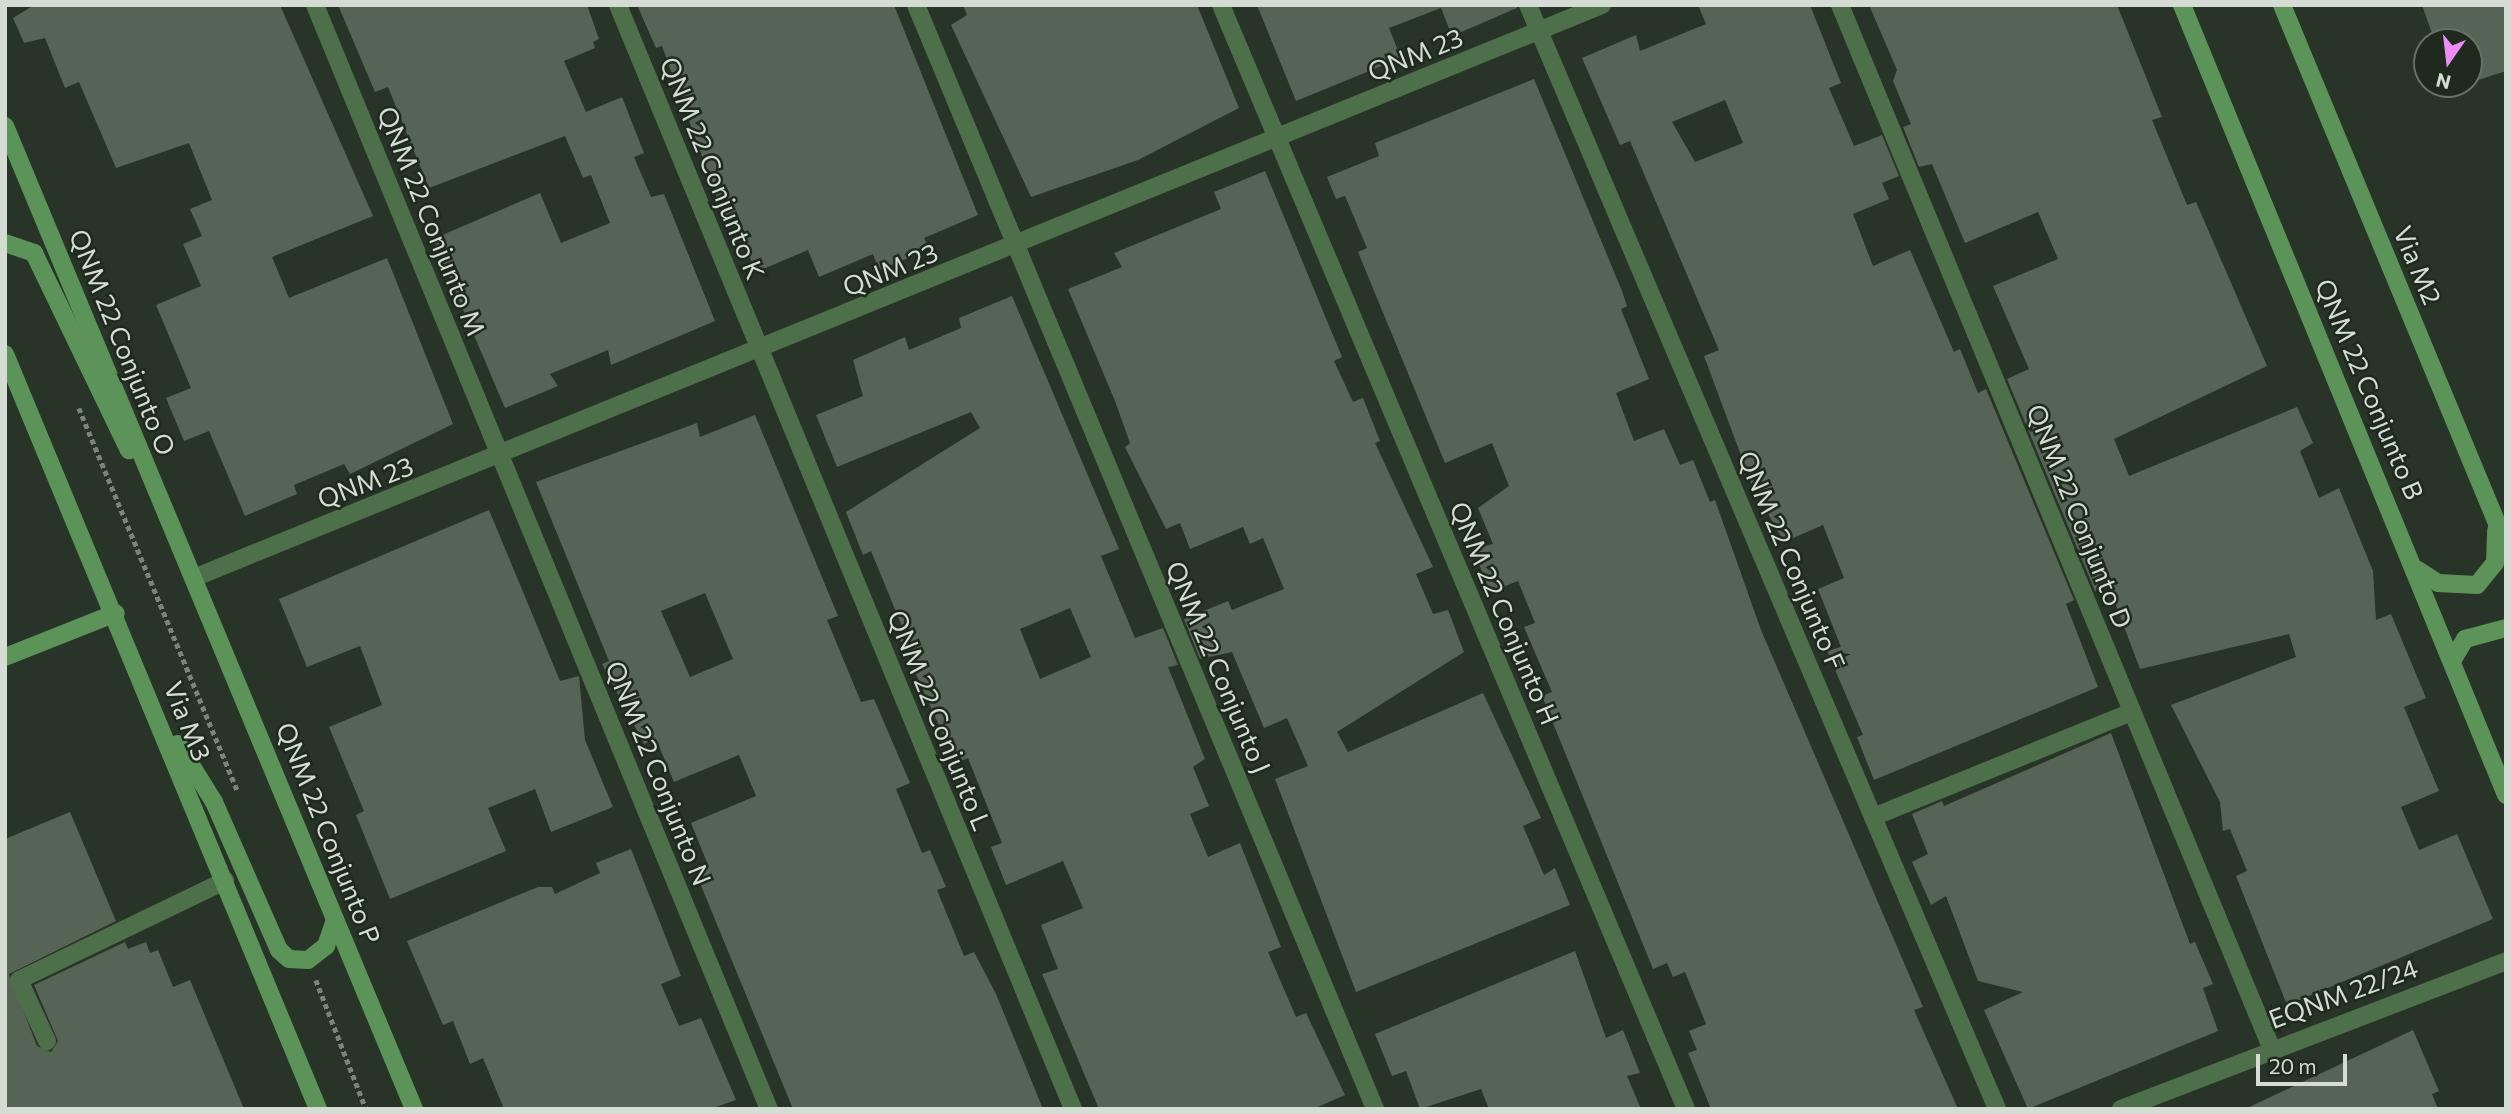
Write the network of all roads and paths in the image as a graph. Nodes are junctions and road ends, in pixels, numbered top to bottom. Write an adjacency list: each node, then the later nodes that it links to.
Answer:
1 (315, 5): 18 (street, QNM 22 Conjunto M)
2 (618, 5): 15 (street, QNM 22 Conjunto K)
3 (916, 5): 14 (street, QNM 22 Conjunto J)
4 (1221, 5): 12 (street, QNM 22 Conjunto H)
5 (1528, 5): 10 (street, QNM 22 Conjunto F)
6 (1602, 5): 10 (street, QNM 23)
7 (1840, 5): 29 (street, QNM 22 Conjunto D)
8 (2182, 5): 22 (main road, QNM 22 Conjunto B)
9 (2282, 5): 20 (main road, Via M2)
10 (1539, 31): 12 (street, QNM 23); 32 (street, QNM 22 Conjunto F)
11 (5, 125): 19 (main road, QNM 22 Conjunto O)
12 (1277, 138): 14 (street, QNM 23); 45 (street, QNM 22 Conjunto H)
13 (5, 243): 19 (main road)
14 (1015, 246): 15 (street, QNM 23); 44 (street, QNM 22 Conjunto J)
15 (759, 351): 18 (street, QNM 23); 43 (street, QNM 22 Conjunto L)
16 (5, 354): 24 (main road, Via M3)
17 (75, 398): 31 (path)
18 (500, 457): 23 (street, QNM 23); 42 (street, QNM 22 Conjunto N)
19 (163, 507): 23 (main road, QNM 22 Conjunto O)
20 (2496, 521): 21 (main road, Via M2); 22 (main road)
21 (2506, 545)
22 (2418, 570): 27 (main road, QNM 22 Conjunto B)
23 (196, 576): 34 (main road, QNM 22 Conjunto P)
24 (116, 612): 26 (main road); 28 (main road, Via M3)
25 (2506, 628): 27 (main road)
26 (5, 657)
27 (2452, 661): 30 (main road, QNM 22 Conjunto B)
28 (152, 703): 33 (main road, Via M3); 35 (main road)
29 (2132, 712): 32 (street); 38 (street, QNM 22 Conjunto D)
30 (2506, 795)
31 (245, 807)
32 (1873, 817): 46 (street, QNM 22 Conjunto F)
33 (225, 881): 37 (street); 39 (main road, Via M3)
34 (335, 920): 35 (main road); 41 (main road, QNM 22 Conjunto P)
35 (309, 960): 40 (path)
36 (2506, 961): 38 (street, EQNM 22/24)
37 (47, 1041)
38 (2271, 1047): 47 (street, EQNM 22/24)
39 (318, 1109)
40 (366, 1109)
41 (414, 1109)
42 (769, 1109)
43 (1073, 1109)
44 (1375, 1109)
45 (1686, 1109)
46 (1997, 1109)
47 (2121, 1109)

